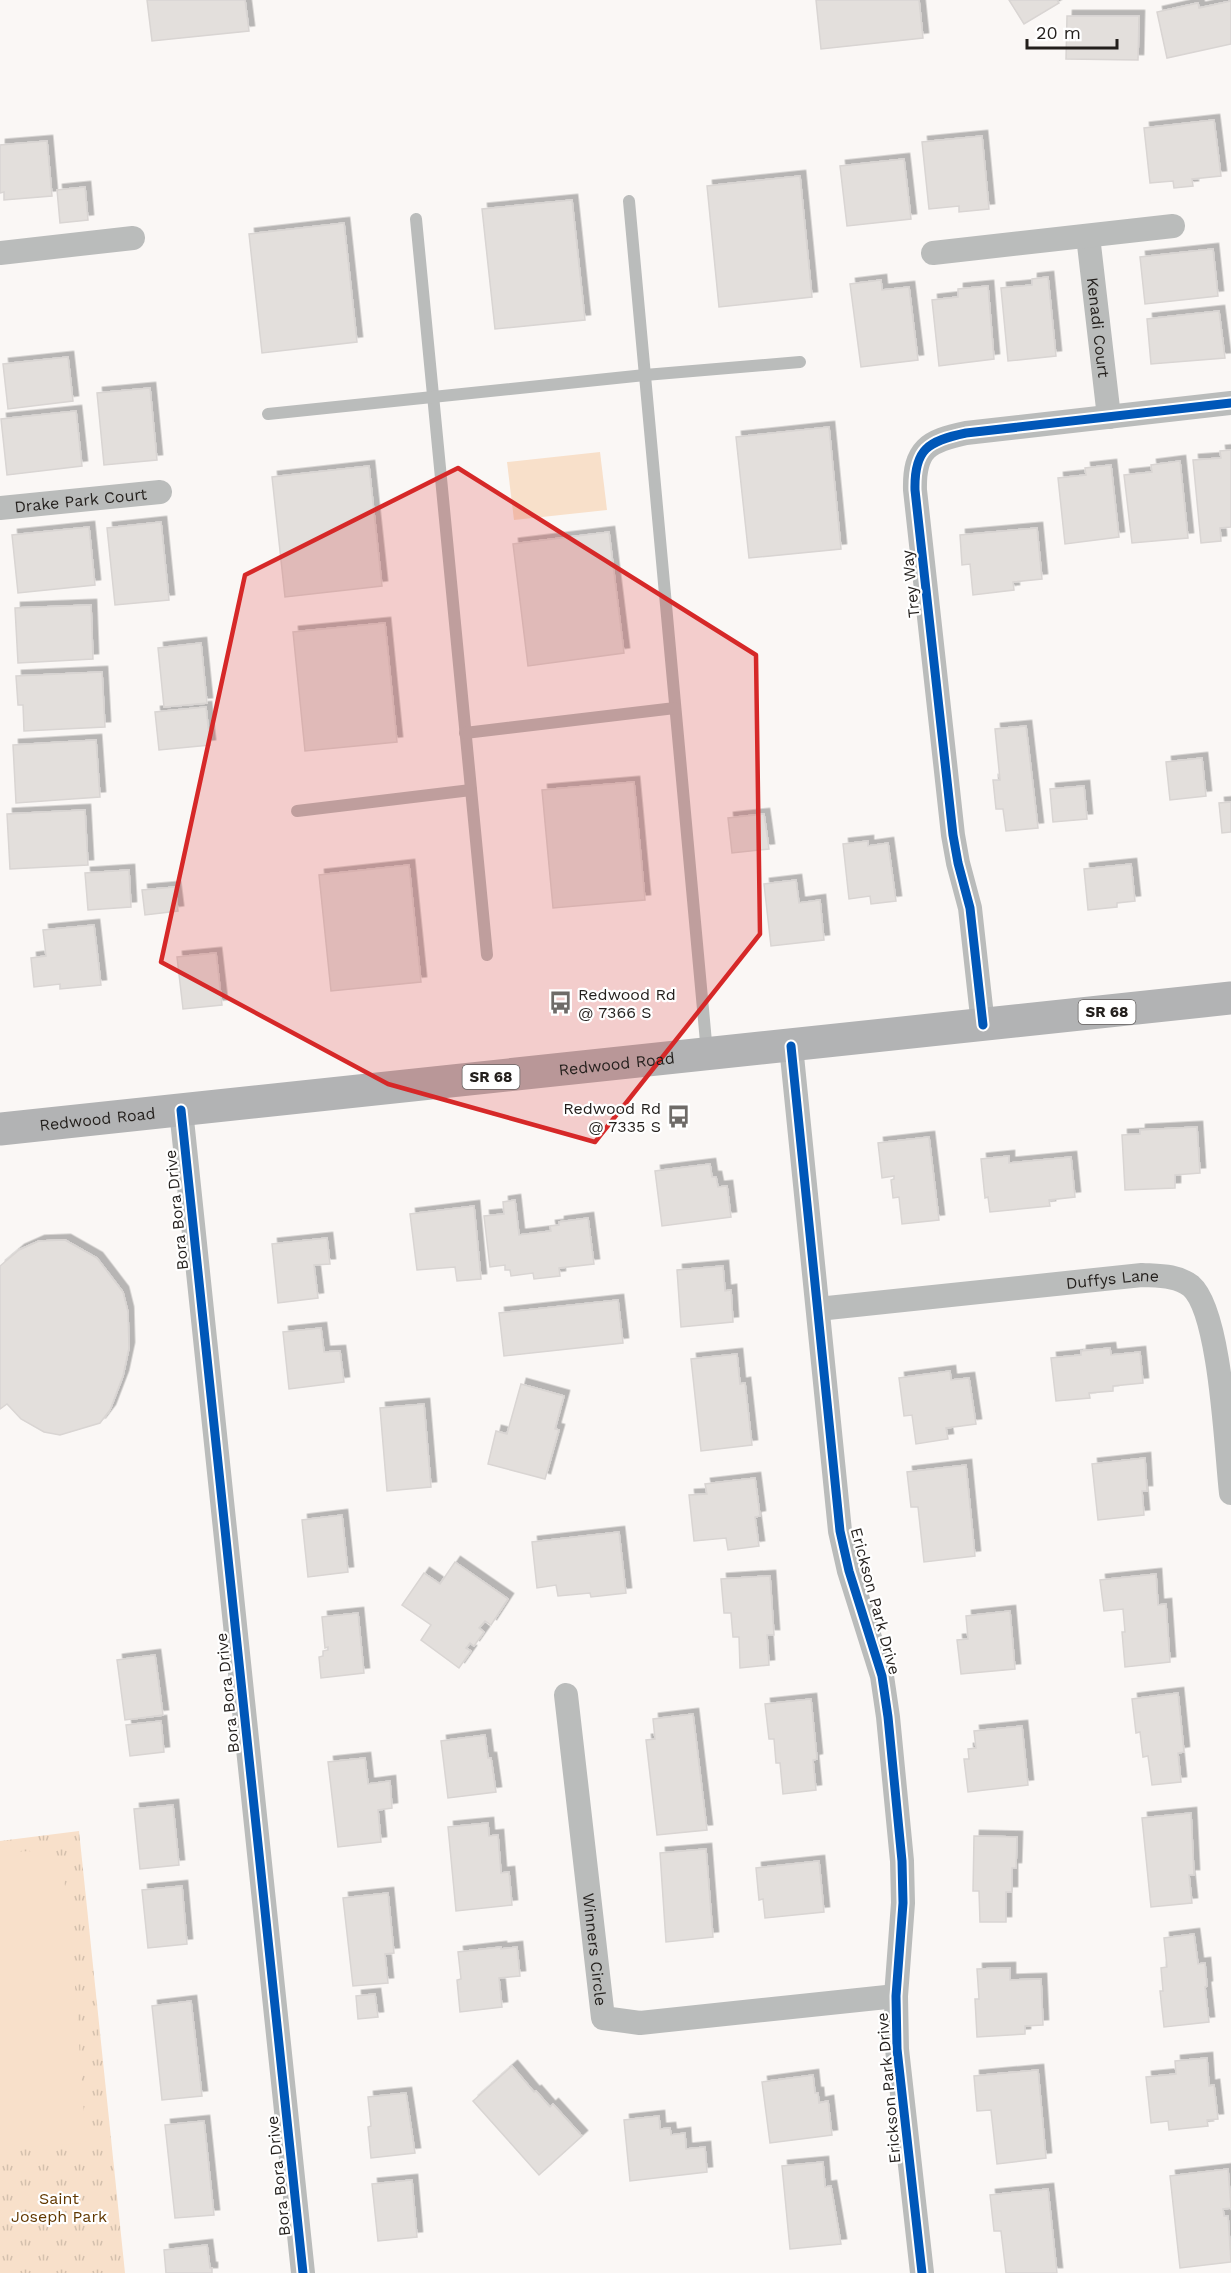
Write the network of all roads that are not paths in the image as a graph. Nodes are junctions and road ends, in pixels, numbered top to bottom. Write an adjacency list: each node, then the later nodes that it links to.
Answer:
1 (629, 201): 9 (lane)
2 (416, 219): 10 (lane)
3 (1173, 226): 4 (street)
4 (1088, 236): 7 (street); 13 (street, Kenadi Court)
5 (133, 238): 6 (street)
6 (0, 253)
7 (933, 253)
8 (800, 362): 9 (lane)
9 (645, 375): 10 (lane); 16 (lane)
10 (433, 396): 12 (lane); 17 (lane)
11 (1231, 403): 13 (street, Trey Way)
12 (268, 414)
13 (1109, 417): 22 (street, Trey Way)
14 (160, 492): 15 (street, Drake Park Court)
15 (0, 508)
16 (675, 708): 17 (lane); 24 (lane)
17 (465, 733): 18 (lane)
18 (471, 790): 19 (lane); 20 (lane)
19 (297, 811)
20 (487, 955)
21 (1231, 998): 22 (main road, Redwood Road / SR 68)
22 (983, 1025): 23 (main road, Redwood Road / SR 68)
23 (791, 1046): 24 (main road, Redwood Road / SR 68); 27 (street, Erickson Park Drive)
24 (707, 1054): 25 (main road, Redwood Road / SR 68)
25 (181, 1110): 26 (main road, Redwood Road / SR 68); 31 (street, Bora Bora Drive)
26 (0, 1129)
27 (818, 1309): 28 (street, Duffys Lane); 30 (street, Erickson Park Drive)
28 (1231, 1493)
29 (566, 1695): 30 (street, Winners Circle)
30 (896, 1996): 32 (street, Erickson Park Drive)
31 (303, 2273)
32 (922, 2273)

